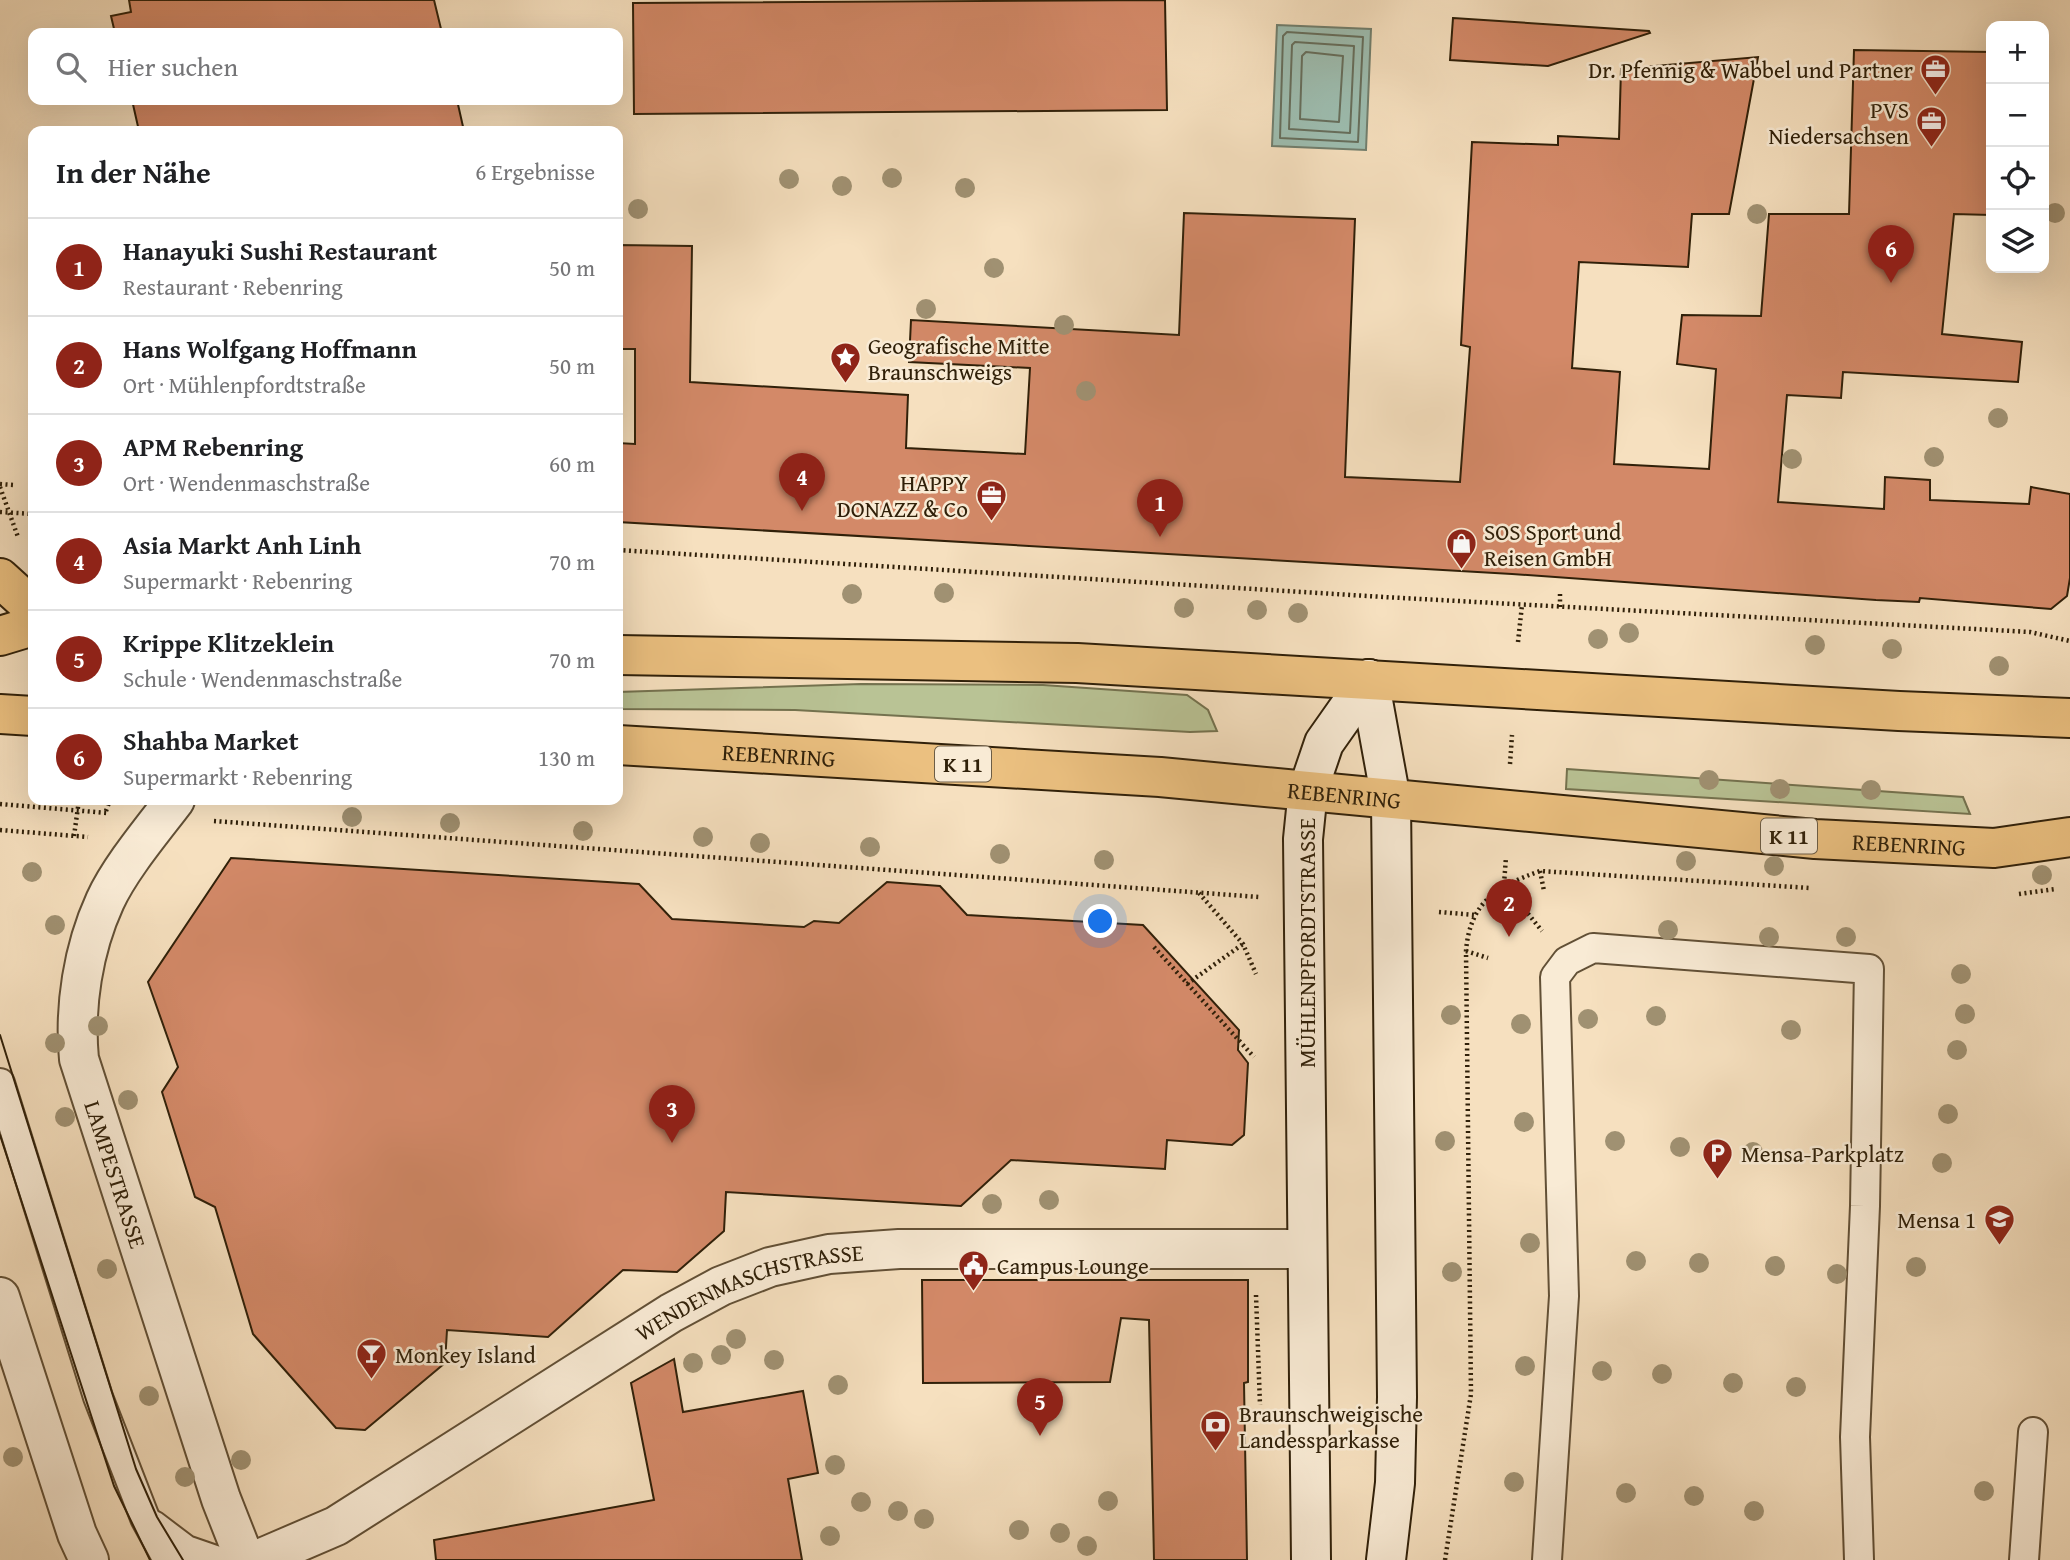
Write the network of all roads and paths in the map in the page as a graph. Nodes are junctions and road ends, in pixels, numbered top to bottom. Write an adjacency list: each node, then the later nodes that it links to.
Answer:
1 (14, 485): 2 (path)
2 (0, 486): 4 (path)
3 (0, 512): 4 (path)
4 (9, 512): 5 (path)
5 (28, 514)
6 (623, 550): 10 (path)
7 (0, 578): 9 (main road)
8 (1560, 593): 11 (path)
9 (28, 603)
10 (1522, 605): 11 (path); 19 (path)
11 (1560, 607): 16 (path)
12 (0, 616): 13 (main road)
13 (28, 619)
14 (28, 628): 15 (main road)
15 (0, 636)
16 (2070, 641)
17 (623, 656): 18 (main road)
18 (1369, 679): 19 (main road); 24 (street, MÜHLENPFORDTSTRASSE); 25 (street)
19 (1514, 690): 22 (main road); 30 (path)
20 (0, 714): 21 (main road)
21 (28, 716)
22 (2070, 718)
23 (623, 744): 24 (main road, REBENRING / K 11)
24 (1308, 790): 25 (main road, REBENRING / K 11); 42 (street, MÜHLENPFORDTSTRASSE)
25 (1391, 800): 30 (main road, REBENRING / K 11); 54 (street)
26 (0, 804): 28 (path)
27 (78, 805): 28 (path)
28 (77, 810): 31 (path); 32 (path)
29 (189, 810): 39 (path); 51 (street, LAMPESTRASSE)
30 (1507, 811): 33 (main road, REBENRING / K 11); 37 (path)
31 (105, 813)
32 (0, 830)
33 (2070, 837)
34 (1540, 871): 35 (path)
35 (1544, 891)
36 (1154, 947): 39 (path)
37 (1466, 951): 38 (path); 55 (path)
38 (1488, 958)
39 (1187, 985): 40 (path)
40 (1254, 1058)
41 (0, 1083): 47 (lane)
42 (1307, 1249): 52 (street, WENDENMASCHSTRASSE); 53 (street, MÜHLENPFORDTSTRASSE)
43 (1256, 1283): 45 (path)
44 (0, 1297): 48 (street)
45 (1260, 1414)
46 (2033, 1432): 58 (lane)
47 (145, 1518): 49 (lane); 50 (lane)
48 (89, 1560)
49 (168, 1560)
50 (215, 1560)
51 (245, 1560)
52 (257, 1560)
53 (1311, 1560)
54 (1386, 1560)
55 (1445, 1560)
56 (1547, 1560): 57 (lane)
57 (1859, 1560)
58 (2024, 1560)

